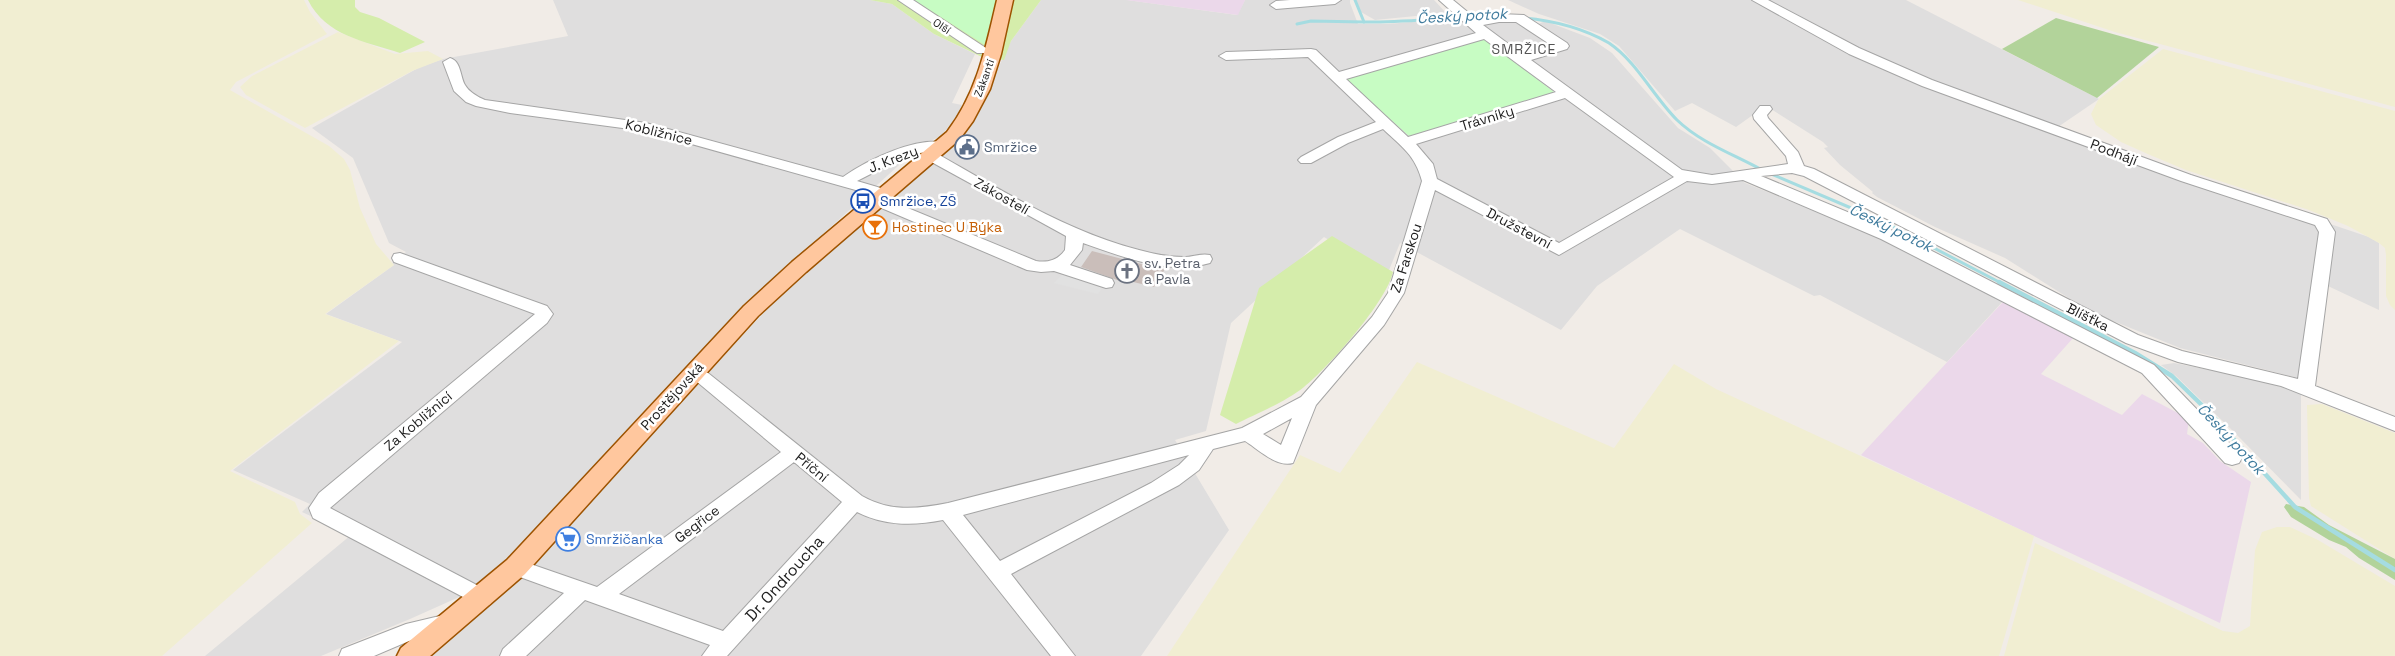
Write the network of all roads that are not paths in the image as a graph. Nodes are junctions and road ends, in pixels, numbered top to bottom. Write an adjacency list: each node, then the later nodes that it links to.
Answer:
1 (904, 0): 9 (street, Olší)
2 (1004, 0): 18 (main road, Zákantí)
3 (1335, 0): 6 (street)
4 (1445, 0): 7 (street)
5 (1758, 0): 32 (street, Podhájí)
6 (1276, 5)
7 (1470, 21): 8 (street); 11 (street)
8 (1486, 34): 11 (street); 13 (street)
9 (982, 50)
10 (1226, 56): 13 (street)
11 (1521, 59): 14 (street)
12 (450, 62): 24 (street, Kobližnice)
13 (1336, 77): 16 (street)
14 (1566, 93): 17 (street, Trávníky); 22 (street)
15 (1765, 109): 20 (street)
16 (1386, 123): 17 (street); 19 (street)
17 (1407, 142): 23 (street)
18 (937, 151): 24 (street, J. Krezy); 25 (main road, Prostějovská); 26 (street, Zákostelí)
19 (1306, 160)
20 (1797, 168): 21 (street, Blíšťka); 32 (street, Blíšťka)
21 (1752, 174): 22 (street, Blíšťka); 38 (street, Blíšťka)
22 (1684, 176): 23 (street, Družstevní)
23 (1430, 181): 33 (street, Za Farskou)
24 (846, 182): 25 (street, Kobližnice)
25 (882, 197): 29 (street); 31 (main road, Prostějovská)
26 (1074, 234): 28 (street, Zákostelí); 29 (street)
27 (400, 258): 44 (street, Za Kobližnicí)
28 (1204, 258)
29 (1058, 266): 30 (street)
30 (1106, 283)
31 (693, 373): 37 (street, Příční); 41 (main road, Prostějovská)
32 (2306, 388): 34 (street, Blíšťka)
33 (1308, 402): 35 (street, Za Farskou); 35 (street)
34 (2395, 424)
35 (1248, 433): 36 (street, Příční)
36 (1205, 444): 40 (street, Příční); 42 (street)
37 (794, 452): 39 (street, Příční); 43 (street, Gegřice)
38 (2232, 458)
39 (855, 501): 40 (street, Příční); 46 (street, Dr. Ondroucha)
40 (948, 512): 42 (street)
41 (516, 567): 43 (street); 44 (main road, Prostějovská)
42 (997, 572): 50 (street)
43 (590, 594): 46 (street); 49 (street, Gegřice)
44 (482, 598): 45 (main road, Prostějovská)
45 (451, 623): 47 (street); 48 (main road, Prostějovská)
46 (720, 649)
47 (350, 656)
48 (411, 656)
49 (511, 656)
50 (1064, 656)

